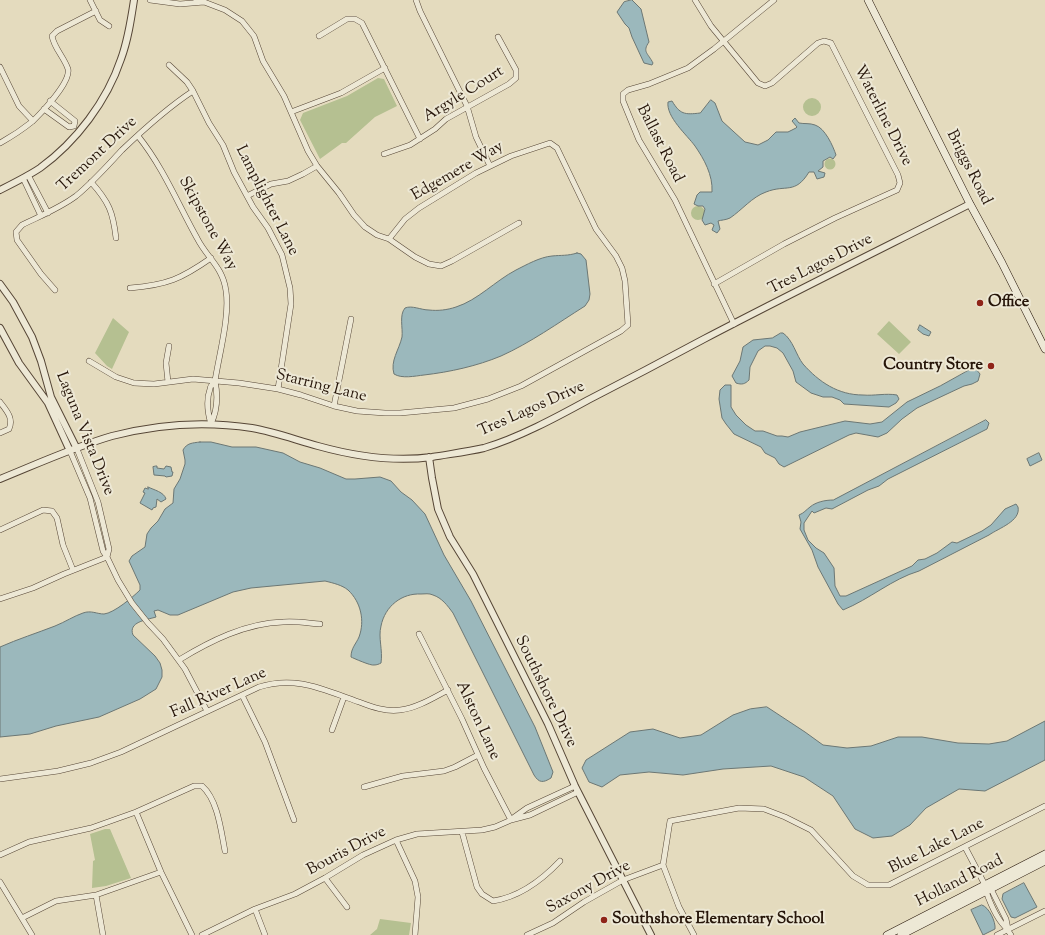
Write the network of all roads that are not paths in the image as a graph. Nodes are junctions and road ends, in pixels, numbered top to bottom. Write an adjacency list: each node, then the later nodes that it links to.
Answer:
1 (90, 0): 11 (street)
2 (134, 0): 28 (street)
3 (150, 0): 10 (street)
4 (196, 0): 9 (street)
5 (416, 0): 21 (street)
6 (696, 0): 15 (street)
7 (774, 0): 15 (street, Ballast Road)
8 (868, 0): 41 (main road, Briggs Road)
9 (204, 1): 10 (street); 23 (street)
10 (175, 2)
11 (96, 11): 12 (street); 20 (street)
12 (109, 26)
13 (319, 36): 18 (street)
14 (498, 37): 21 (street, Argyle Court)
15 (724, 41): 49 (street, Ballast Road); 49 (street, Waterline Drive)
16 (169, 65): 19 (street, Lamplighter Lane)
17 (0, 67): 26 (street)
18 (385, 68): 23 (street); 30 (street)
19 (193, 91): 29 (street, Tremont Drive); 39 (street, Lamplighter Lane)
20 (50, 101): 22 (street); 24 (street)
21 (468, 106): 30 (street, Argyle Court); 34 (street)
22 (44, 109): 25 (street); 26 (street)
23 (291, 112): 33 (street)
24 (65, 113): 25 (street); 27 (street)
25 (59, 120): 27 (street)
26 (33, 121): 31 (street)
27 (74, 126): 28 (street)
28 (80, 131): 35 (street)
29 (138, 136): 36 (street, Tremont Drive); 47 (street, Skipstone Way)
30 (420, 139): 32 (street, Argyle Court)
31 (0, 143)
32 (384, 154)
33 (318, 166): 39 (street); 46 (street)
34 (490, 166): 46 (street, Edgemere Way); 54 (street, Edgemere Way)
35 (25, 177): 37 (street); 38 (street); 40 (street)
36 (91, 182): 42 (street, Tremont Drive); 45 (street)
37 (0, 190)
38 (38, 195): 40 (street); 42 (street)
39 (247, 196): 61 (street, Lamplighter Lane)
40 (32, 198): 43 (street)
41 (970, 204): 53 (street, Tres Lagos Drive); 57 (main road, Briggs Road)
42 (48, 212): 43 (street, Tremont Drive)
43 (41, 216): 51 (street, Tremont Drive)
44 (519, 223): 46 (street)
45 (116, 238)
46 (389, 239)
47 (212, 258): 50 (street); 59 (street, Skipstone Way)
48 (0, 284): 66 (street, Laguna Vista Drive)
49 (714, 284): 53 (street, Ballast Road)
50 (130, 288)
51 (55, 290)
52 (351, 319): 63 (street)
53 (734, 324): 67 (street, Tres Lagos Drive)
54 (628, 325): 63 (street, Starring Lane)
55 (0, 328): 66 (street, Laguna Vista Drive)
56 (170, 346): 60 (street)
57 (1045, 349)
58 (89, 361): 60 (street, Starring Lane)
59 (215, 381): 60 (street, Starring Lane); 61 (street, Starring Lane); 64 (street, Skipstone Way)
60 (168, 382)
61 (278, 389): 63 (street, Starring Lane)
62 (0, 402): 65 (street)
63 (334, 406)
64 (211, 424): 66 (street, Tres Lagos Drive); 67 (street, Tres Lagos Drive)
65 (0, 433)
66 (74, 450): 68 (street, Tres Lagos Drive); 70 (street, Laguna Vista Drive)
67 (429, 457): 83 (street, Southshore Drive)
68 (0, 479)
69 (0, 530): 71 (street)
70 (107, 557): 71 (street); 75 (street, Laguna Vista Drive)
71 (73, 570): 72 (street)
72 (0, 598)
73 (320, 624): 75 (street)
74 (420, 634): 76 (street, Alston Lane)
75 (179, 660): 79 (street, Laguna Vista Drive)
76 (448, 690): 78 (street, Fall River Lane); 81 (street, Alston Lane)
77 (242, 695): 78 (street, Fall River Lane); 79 (street, Fall River Lane); 90 (street)
78 (344, 697): 80 (street)
79 (207, 711): 82 (street, Fall River Lane)
80 (332, 730)
81 (478, 755): 84 (street); 91 (street, Alston Lane)
82 (0, 780)
83 (575, 786): 85 (street, Southshore Drive); 86 (street, Bouris Drive)
84 (364, 787)
85 (578, 792): 89 (street, Bouris Drive); 103 (street, Southshore Drive)
86 (534, 805): 89 (street); 91 (street, Bouris Drive)
87 (1045, 806): 94 (street, Blue Lake Lane)
88 (136, 812): 95 (street); 97 (street); 101 (street)
89 (537, 812): 91 (street, Bouris Drive)
90 (294, 820)
91 (511, 820): 92 (street, Bouris Drive)
92 (462, 832): 93 (street, Bouris Drive); 98 (street)
93 (396, 840): 102 (street, Bouris Drive); 117 (street)
94 (965, 848): 100 (street, Blue Lake Lane); 105 (street)
95 (225, 851)
96 (1045, 854): 105 (main road, Holland Road)
97 (0, 855)
98 (560, 861)
99 (1045, 861): 105 (main road, Holland Road)
100 (663, 865): 103 (street, Saxony Drive); 120 (street)
101 (161, 872): 106 (street); 114 (street)
102 (326, 878): 107 (street); 108 (street, Bouris Drive)
103 (623, 880): 118 (street, Saxony Drive); 119 (street, Southshore Drive)
104 (0, 882): 110 (street)
105 (987, 889): 111 (street); 121 (main road, Holland Road); 122 (main road, Holland Road)
106 (96, 895): 110 (street); 113 (street)
107 (347, 907)
108 (255, 909): 115 (street, Bouris Drive); 116 (street)
109 (1044, 912): 111 (street)
110 (22, 918): 112 (street)
111 (1008, 930): 123 (street); 124 (street)
112 (32, 935)
113 (103, 935)
114 (192, 935)
115 (202, 935)
116 (266, 935)
117 (415, 935)
118 (527, 935)
119 (651, 935)
120 (694, 935)
121 (887, 935)
122 (901, 935)
123 (997, 935)
124 (1011, 935)

